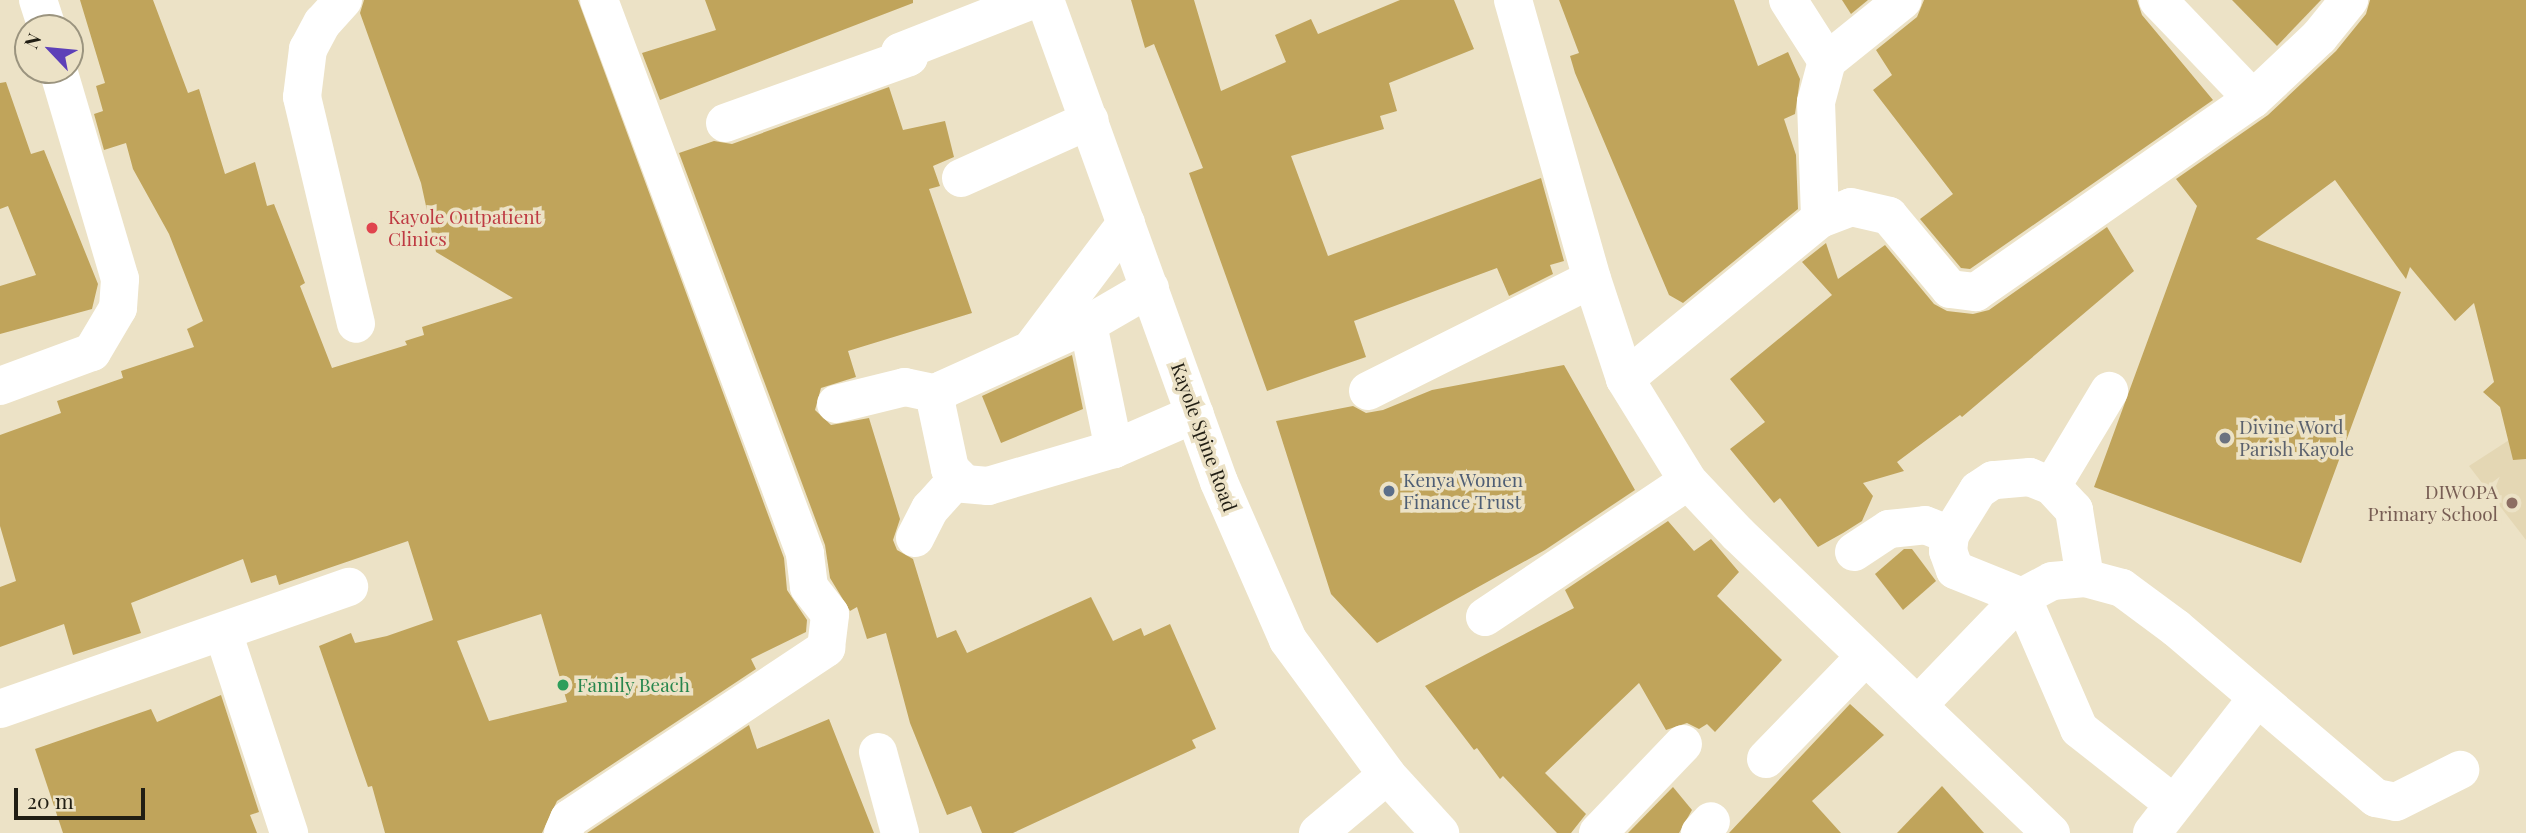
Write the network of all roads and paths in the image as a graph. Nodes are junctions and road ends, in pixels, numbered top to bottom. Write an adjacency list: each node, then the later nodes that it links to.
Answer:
1 (343, 0): 20 (street)
2 (600, 0): 53 (street)
3 (1031, 0): 14 (street)
4 (1045, 0): 13 (street, Kayole Spine Road)
5 (1513, 0): 18 (street)
6 (1788, 0): 10 (street)
7 (1903, 0): 10 (street)
8 (2158, 0): 12 (street)
9 (2349, 0): 12 (street)
10 (1827, 61): 16 (street)
11 (62, 84): 24 (street)
12 (2253, 99): 16 (street)
13 (1090, 120): 15 (street); 17 (street, Kayole Spine Road)
14 (725, 123)
15 (961, 178)
16 (1820, 219): 23 (street)
17 (1126, 223): 19 (street, Kayole Spine Road); 22 (street)
18 (1592, 279): 23 (street); 25 (street)
19 (1150, 288): 21 (street); 29 (street, Kayole Spine Road)
20 (356, 324)
21 (1088, 324): 22 (street); 30 (street)
22 (1030, 350): 27 (street)
23 (1625, 379): 32 (street)
24 (0, 386)
25 (1368, 391)
26 (2109, 391): 33 (street)
27 (938, 394): 28 (street); 31 (street)
28 (836, 404)
29 (1195, 414): 30 (street); 50 (street, Kayole Spine Road)
30 (1114, 449): 31 (street)
31 (958, 478): 35 (street)
32 (1688, 481): 40 (street); 42 (street)
33 (2052, 486): 34 (street); 37 (street)
34 (1950, 535): 36 (street); 39 (street)
35 (915, 538)
36 (1854, 552)
37 (2085, 578): 39 (street); 43 (street)
38 (349, 587): 41 (street)
39 (2022, 597): 44 (street); 51 (street)
40 (1485, 617)
41 (223, 632): 45 (street); 52 (street)
42 (1865, 657): 44 (street); 48 (street)
43 (2257, 698): 49 (street); 51 (street)
44 (1918, 705): 58 (street)
45 (0, 709)
46 (1683, 744): 57 (street)
47 (878, 752): 54 (street)
48 (1766, 759)
49 (2460, 769)
50 (1387, 775): 55 (street); 56 (street, Kayole Spine Road)
51 (2163, 818)
52 (289, 833)
53 (563, 833)
54 (900, 833)
55 (1318, 833)
56 (1440, 833)
57 (1598, 833)
58 (2051, 833)

